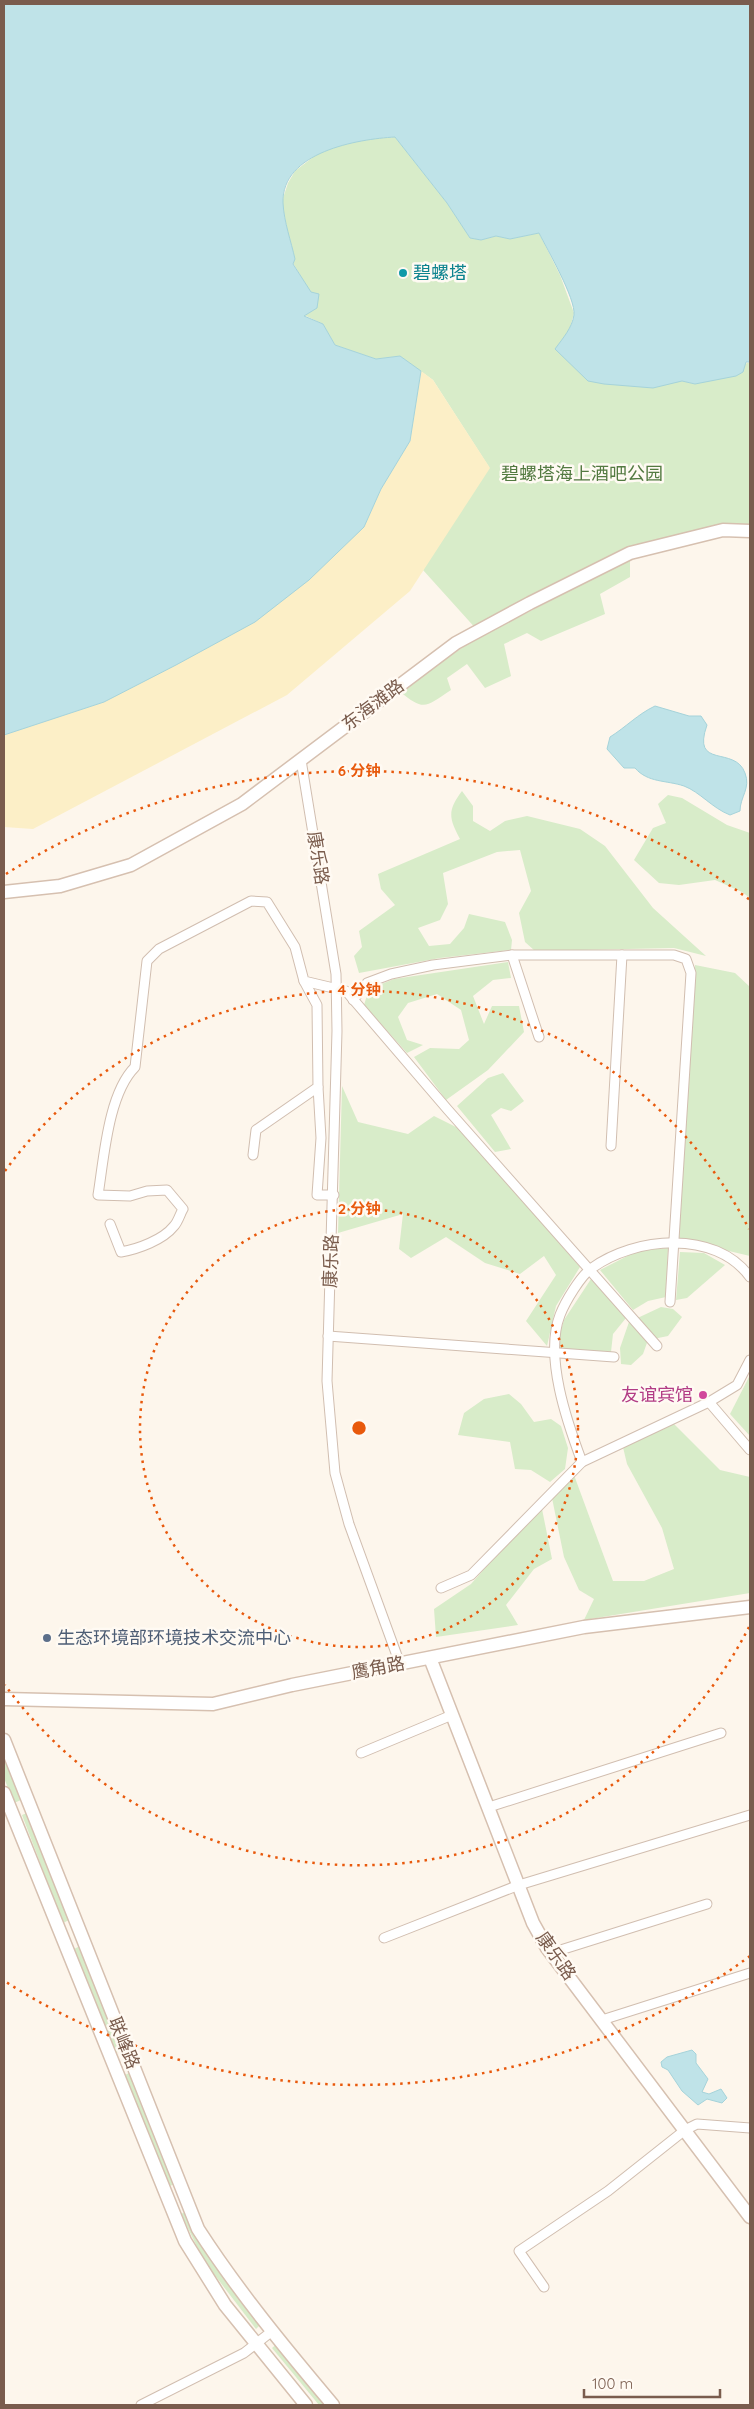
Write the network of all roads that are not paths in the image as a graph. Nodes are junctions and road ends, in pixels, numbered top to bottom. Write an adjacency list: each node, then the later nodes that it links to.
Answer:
1 (750, 531): 2 (main road, 东海滩路)
2 (301, 760): 3 (main road, 东海滩路); 7 (street, 康乐路)
3 (4, 892)
4 (512, 955): 5 (street); 8 (street); 9 (street)
5 (622, 955): 11 (street); 15 (street)
6 (304, 981): 7 (street); 10 (street); 14 (street)
7 (336, 987): 8 (street); 13 (street, 康乐路)
8 (353, 1000): 16 (street)
9 (539, 1037)
10 (318, 1087): 12 (street); 13 (street)
11 (611, 1146)
12 (253, 1155)
13 (334, 1195): 19 (street, 康乐路)
14 (110, 1224)
15 (675, 1244): 16 (street); 17 (street); 18 (street)
16 (590, 1269): 20 (street); 21 (street)
17 (750, 1277)
18 (670, 1302)
19 (328, 1336): 21 (street); 30 (street, 康乐路)
20 (658, 1346)
21 (554, 1353): 22 (street); 26 (street)
22 (614, 1357)
23 (750, 1360): 24 (street)
24 (709, 1402): 25 (street); 26 (street)
25 (750, 1450)
26 (582, 1462): 27 (street)
27 (441, 1588)
28 (750, 1607): 29 (main road, 鹰角路)
29 (430, 1658): 30 (main road, 鹰角路); 32 (main road, 康乐路)
30 (400, 1664): 31 (main road, 鹰角路)
31 (4, 1699)
32 (452, 1715): 35 (street); 37 (main road, 康乐路)
33 (721, 1733): 37 (street)
34 (4, 1740): 49 (main road, 联峰路)
35 (361, 1753)
36 (4, 1794): 50 (main road, 联峰路)
37 (489, 1807): 39 (main road, 康乐路)
38 (750, 1816): 39 (street)
39 (519, 1885): 41 (street); 42 (main road, 康乐路)
40 (707, 1904): 42 (street)
41 (384, 1938)
42 (551, 1953): 44 (main road, 康乐路)
43 (750, 1973): 44 (street)
44 (602, 2020): 46 (main road, 康乐路)
45 (750, 2128): 46 (street)
46 (685, 2130): 47 (main road, 康乐路); 48 (street)
47 (750, 2217)
48 (544, 2287)
49 (271, 2332): 50 (street); 53 (main road, 联峰路)
50 (257, 2344): 51 (street); 52 (main road, 联峰路)
51 (141, 2405)
52 (306, 2405)
53 (333, 2405)

